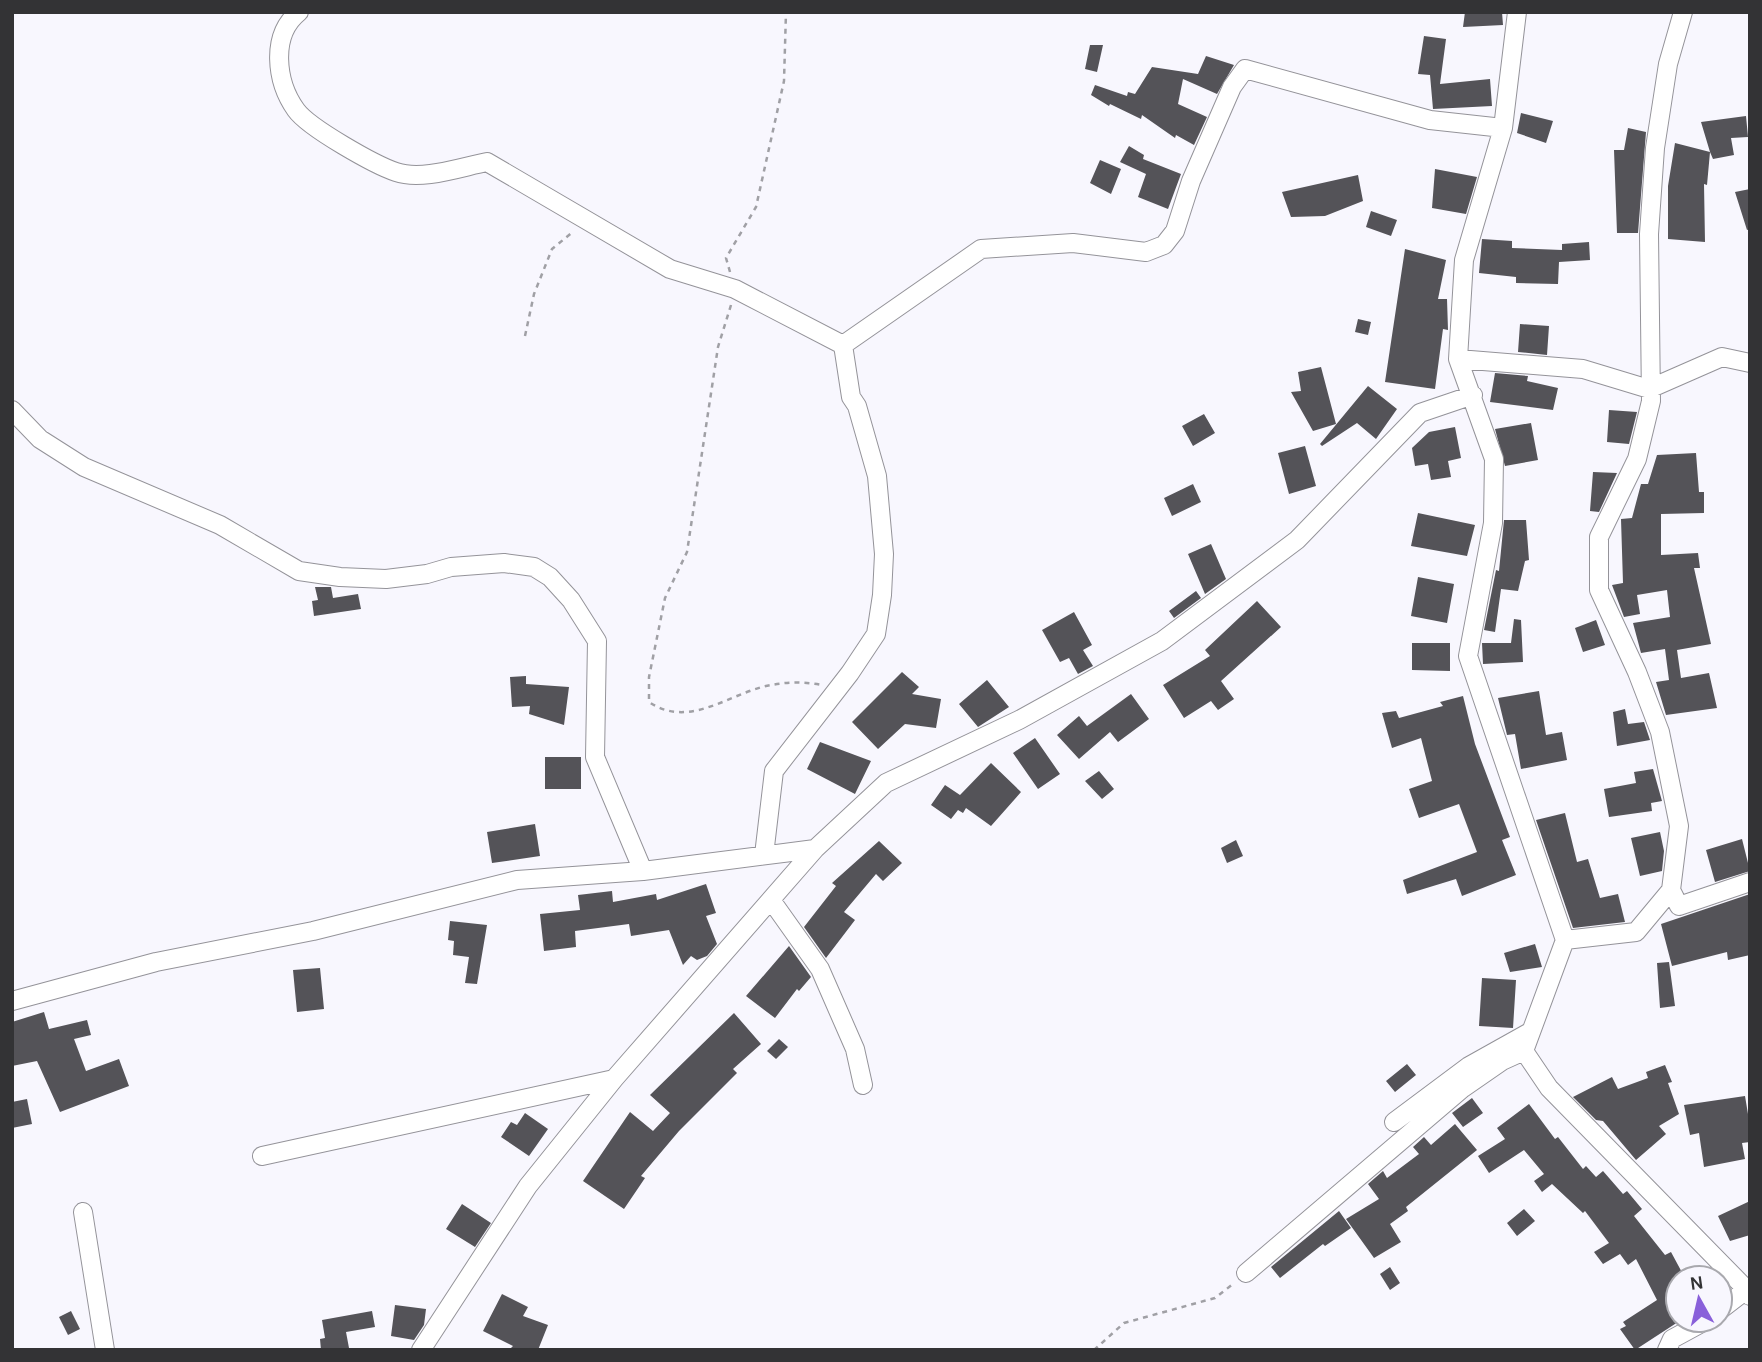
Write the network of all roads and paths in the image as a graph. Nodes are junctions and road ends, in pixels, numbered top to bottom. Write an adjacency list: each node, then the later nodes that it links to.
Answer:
1 (299, 12): 6 (street)
2 (786, 12): 7 (path)
3 (1517, 12): 5 (street)
4 (1684, 12): 12 (street)
5 (1503, 128): 9 (street); 10 (street)
6 (587, 220): 7 (street); 8 (path)
7 (735, 289): 9 (street); 15 (path)
8 (525, 336)
9 (843, 345): 15 (street)
10 (1458, 359): 12 (street); 13 (street)
11 (1750, 363): 12 (street)
12 (1649, 389): 20 (street)
13 (1473, 395): 16 (street); 22 (street)
14 (12, 410): 18 (street)
15 (839, 688): 17 (street)
16 (815, 849): 17 (street); 21 (street)
17 (764, 855): 18 (street)
18 (643, 871): 23 (street)
19 (1750, 882): 20 (street)
20 (1671, 890): 22 (street)
21 (771, 900): 26 (street); 27 (street)
22 (1565, 940): 24 (street)
23 (12, 1001)
24 (1528, 1032): 25 (street); 28 (street)
25 (1524, 1051): 31 (street); 32 (street)
26 (614, 1079): 29 (street); 35 (street)
27 (863, 1085)
28 (1394, 1122)
29 (262, 1156)
30 (83, 1212): 34 (street)
31 (1246, 1273): 36 (path)
32 (1749, 1293)
33 (1681, 1334): 37 (street)
34 (105, 1350)
35 (421, 1350)
36 (1094, 1350)
37 (1667, 1350)

